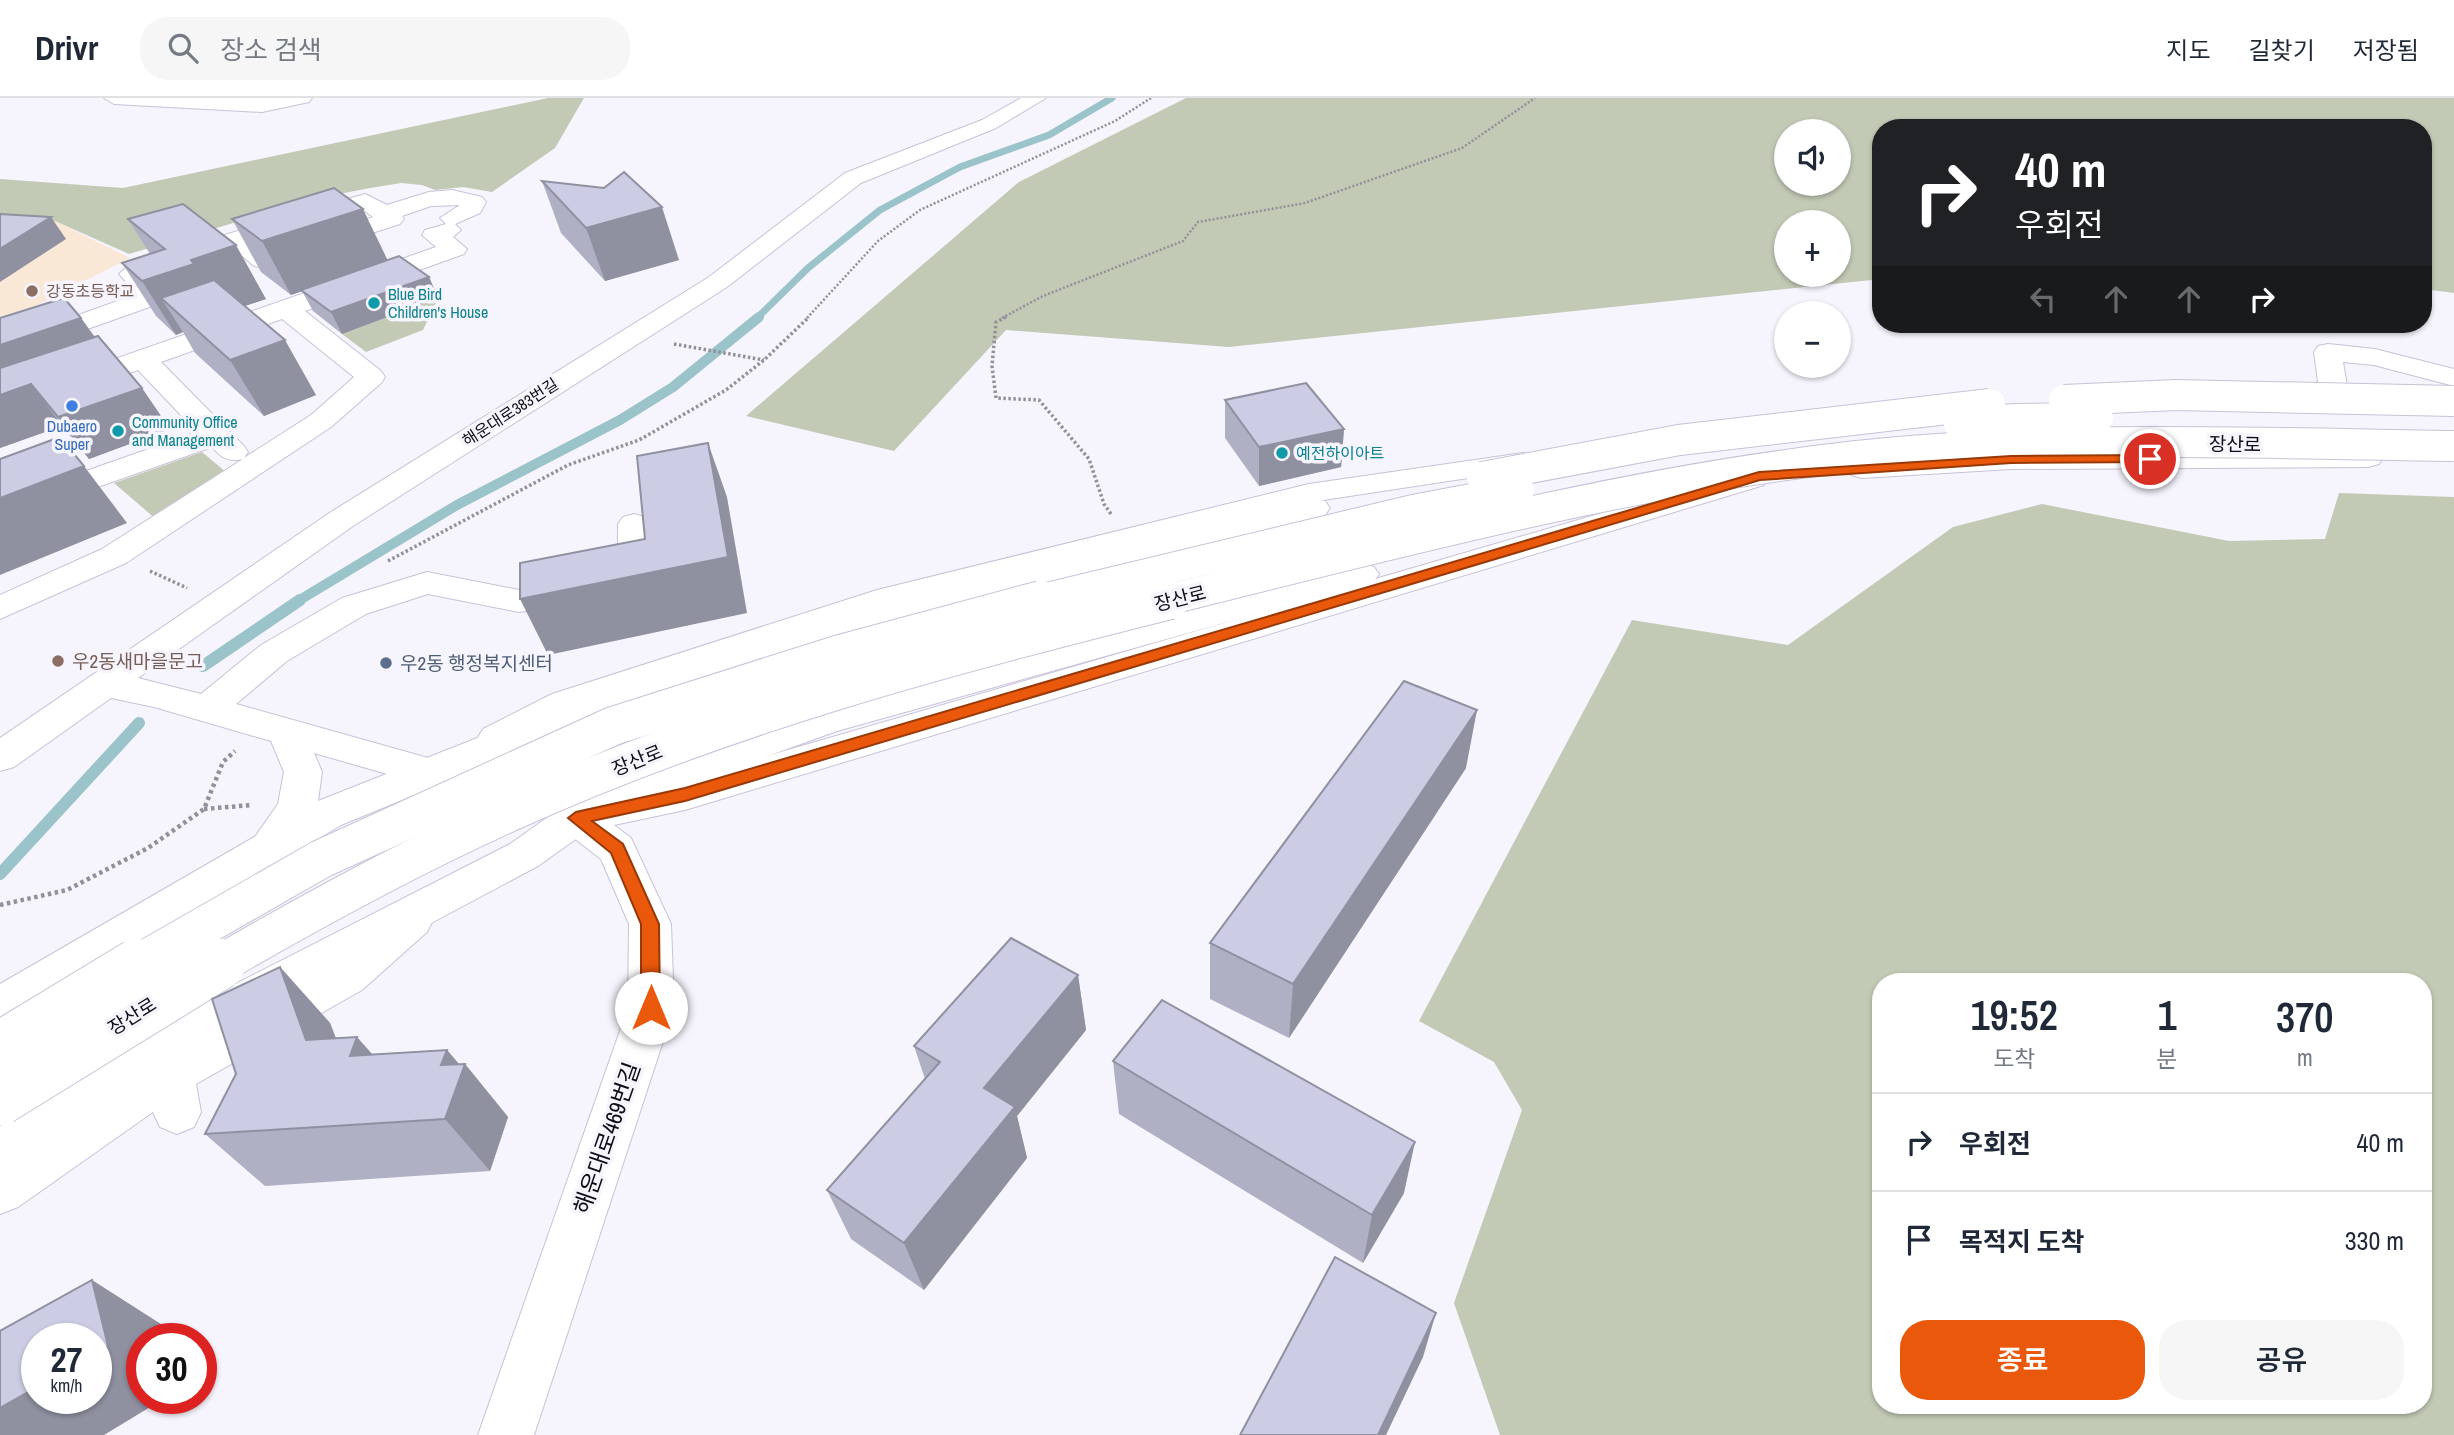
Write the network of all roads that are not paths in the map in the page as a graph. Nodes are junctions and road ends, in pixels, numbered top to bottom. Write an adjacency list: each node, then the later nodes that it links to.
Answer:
1 (114, 98): 2 (main road)
2 (302, 98)
3 (1036, 98): 23 (main road, 해운대로383번길)
4 (286, 309): 5 (main road); 6 (main road); 16 (main road)
5 (0, 352)
6 (142, 358): 9 (main road); 11 (main road)
7 (2454, 378): 13 (main road)
8 (2454, 401): 27 (main road, bridge)
9 (0, 409)
10 (2454, 422): 32 (main road, 장산로, bridge)
11 (215, 436): 16 (main road); 19 (main road)
12 (2454, 446): 33 (main road, 장산로, bridge)
13 (1732, 448): 18 (main road); 27 (main road)
14 (2454, 458): 18 (main road)
15 (50, 461): 19 (main road)
16 (249, 465): 22 (main road)
17 (2454, 468): 28 (main road)
18 (1759, 476): 28 (main road)
19 (73, 486): 20 (main road)
20 (0, 502)
21 (634, 524): 24 (main road)
22 (0, 608)
23 (104, 684): 24 (main road, 해운대로469번길); 26 (main road, 해운대로383번길)
24 (206, 710): 25 (main road, 해운대로469번길)
25 (274, 731): 27 (main road, 해운대로469번길); 29 (main road)
26 (0, 757)
27 (429, 774): 28 (main road, 해운대로469번길); 29 (main road)
28 (576, 818): 30 (main road); 36 (main road, 해운대로469번길)
29 (265, 851): 31 (main road)
30 (435, 901): 34 (main road); 35 (main road)
31 (0, 1007)
32 (0, 1047)
33 (0, 1100)
34 (0, 1153)
35 (0, 1190)
36 (506, 1435)

